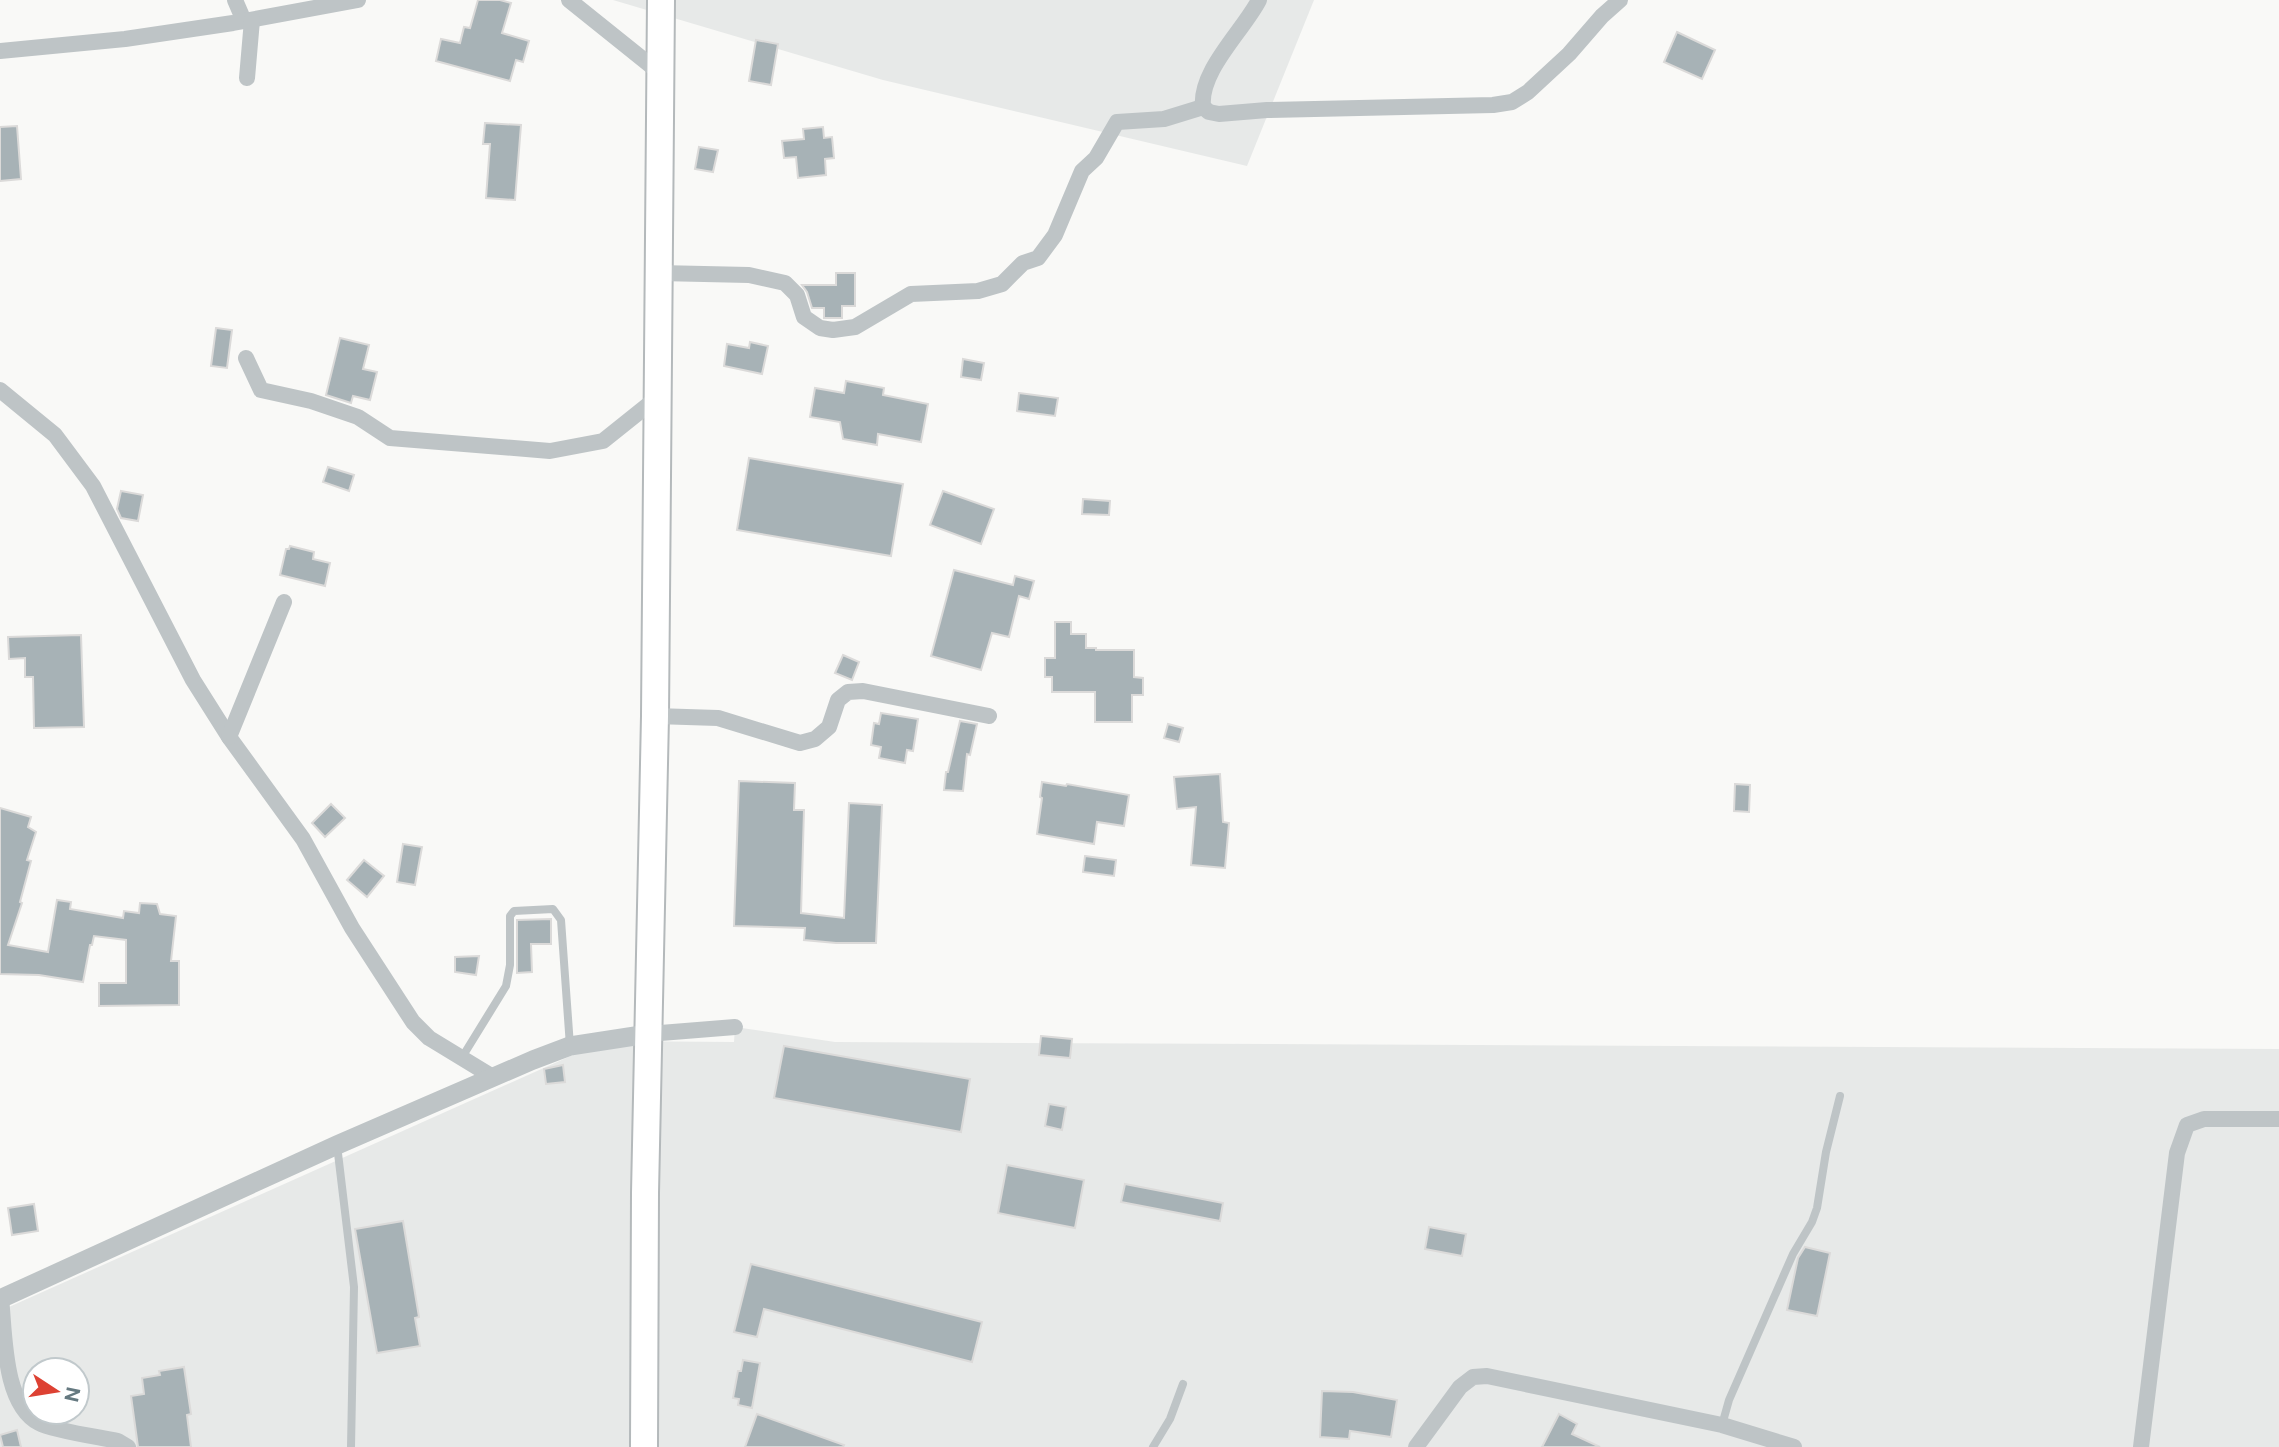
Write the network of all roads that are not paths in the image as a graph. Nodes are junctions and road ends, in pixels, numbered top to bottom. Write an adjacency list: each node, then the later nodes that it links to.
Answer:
1 (235, 0): 7 (street)
2 (358, 0): 7 (street)
3 (569, 0): 9 (street)
4 (661, 0): 9 (highway)
5 (1259, 0): 11 (street)
6 (1620, 0): 11 (street)
7 (248, 20): 8 (street); 10 (street)
8 (0, 51)
9 (660, 73): 12 (highway)
10 (247, 78)
11 (1203, 107): 12 (street)
12 (659, 273): 15 (highway)
13 (246, 358): 15 (street)
14 (0, 390): 19 (street)
15 (658, 397): 17 (highway)
16 (284, 602): 19 (street)
17 (655, 716): 18 (street); 21 (highway)
18 (989, 716)
19 (229, 737): 23 (street)
20 (735, 1027): 21 (street)
21 (648, 1034): 22 (street); 33 (highway)
22 (570, 1046): 23 (lane); 24 (street)
23 (461, 1059): 24 (street)
24 (493, 1077): 27 (street)
25 (1840, 1096): 30 (lane)
26 (2279, 1119): 37 (street)
27 (337, 1145): 28 (street); 32 (lane)
28 (1, 1298): 31 (street)
29 (1183, 1384): 34 (lane)
30 (1722, 1425): 35 (street); 36 (street)
31 (128, 1447)
32 (351, 1447)
33 (644, 1447)
34 (1153, 1447)
35 (1416, 1447)
36 (1794, 1447)
37 (2141, 1447)

